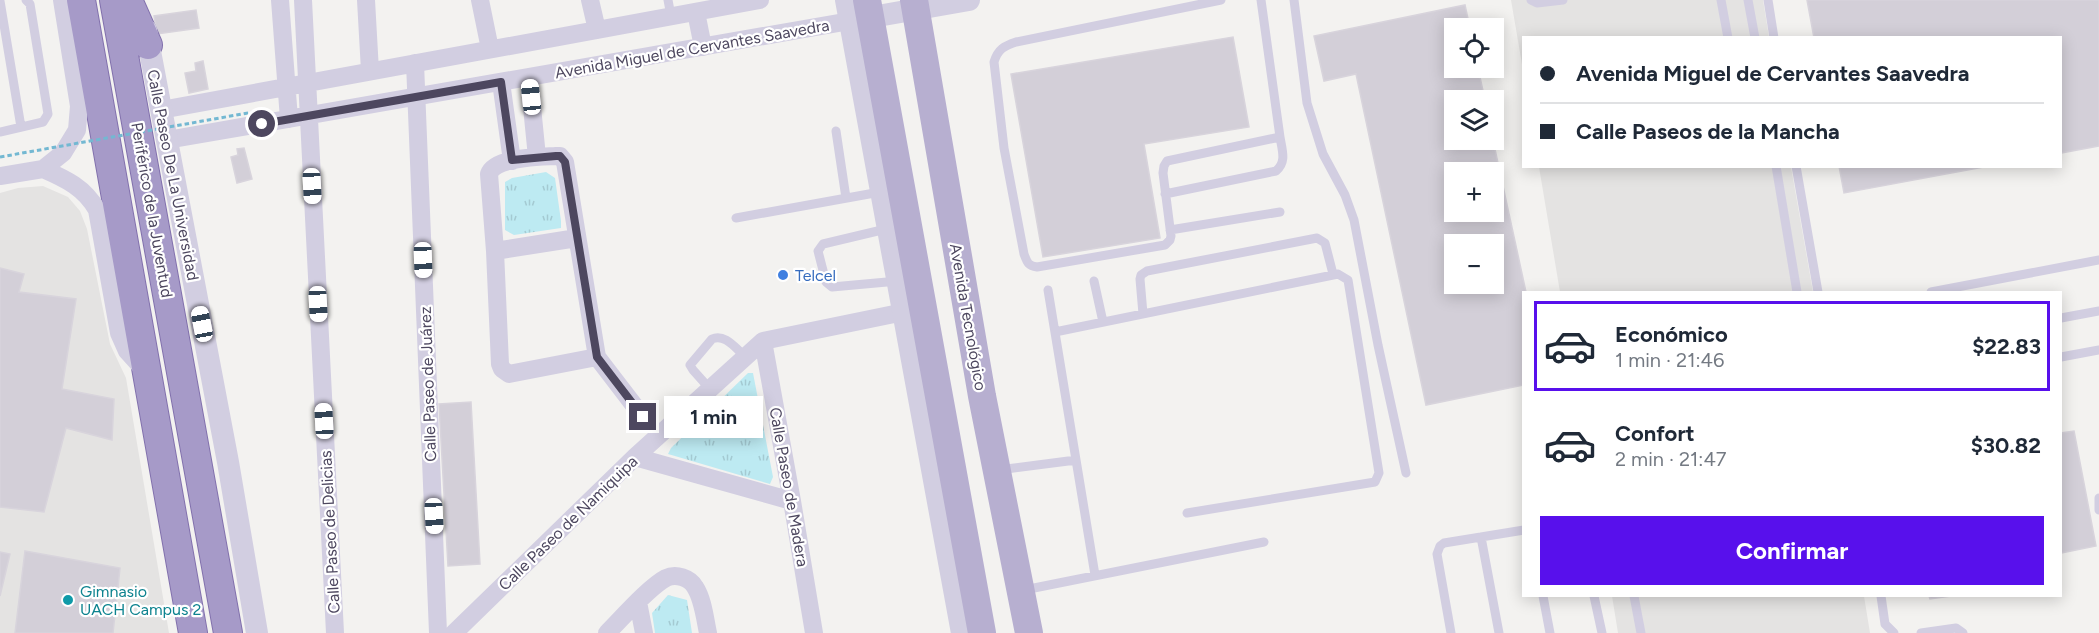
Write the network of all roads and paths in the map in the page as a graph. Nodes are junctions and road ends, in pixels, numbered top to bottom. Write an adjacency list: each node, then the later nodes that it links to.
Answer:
1 (26, 0): 45 (lane)
2 (62, 0): 55 (street)
3 (81, 0): 85 (highway, Periférico de la Juventud)
4 (114, 0): 105 (highway, Periférico de la Juventud)
5 (128, 0): 31 (highway)
6 (140, 0): 31 (street, Calle Paseo De La Universidad)
7 (280, 0): 39 (street)
8 (303, 0): 38 (street, Calle Paseo de Delicias)
9 (366, 0): 35 (street)
10 (480, 0): 33 (street)
11 (590, 0): 27 (street)
12 (760, 0): 26 (street)
13 (969, 0): 23 (street, Avenida Miguel de Cervantes Saavedra)
14 (1221, 0): 63 (lane)
15 (1261, 0): 48 (lane)
16 (1294, 0): 91 (lane)
17 (1531, 0): 18 (lane)
18 (1563, 0)
19 (1721, 0): 28 (lane)
20 (1748, 0): 29 (lane)
21 (1768, 0): 30 (lane)
22 (0, 1): 45 (lane)
23 (915, 5): 25 (street, Avenida Miguel de Cervantes Saavedra); 90 (main road, Avenida Tecnológico)
24 (669, 8): 26 (street); 27 (street)
25 (858, 9): 32 (street, Avenida Miguel de Cervantes Saavedra); 57 (street); 115 (main road)
26 (696, 12): 32 (street)
27 (597, 30): 33 (street)
28 (1728, 36)
29 (1755, 36)
30 (1774, 36)
31 (148, 45): 41 (street, Calle Paseo De La Universidad)
32 (703, 47): 36 (street, Avenida Miguel de Cervantes Saavedra)
33 (490, 49): 34 (street)
34 (415, 63): 35 (street); 40 (street, Calle Paseo de Juárez)
35 (370, 71): 38 (street)
36 (529, 77): 37 (street, Avenida Miguel de Cervantes Saavedra); 51 (street)
37 (501, 82): 40 (street, Avenida Miguel de Cervantes Saavedra); 52 (street)
38 (307, 83): 39 (street); 43 (street, Calle Paseo de Delicias)
39 (286, 87): 41 (street); 44 (street)
40 (416, 97): 43 (street, Avenida Miguel de Cervantes Saavedra); 108 (street, Calle Paseo de Juárez)
41 (161, 110): 49 (street, Calle Paseo De La Universidad)
42 (259, 111): 50 (path, bridge)
43 (309, 116): 44 (street, Avenida Miguel de Cervantes Saavedra); 107 (street, Calle Paseo de Delicias)
44 (289, 119): 49 (street, Avenida Miguel de Cervantes Saavedra)
45 (21, 127): 46 (lane)
46 (0, 132)
47 (836, 132): 59 (lane)
48 (1280, 137): 58 (lane); 58 (lane)
49 (167, 140): 106 (street, Calle Paseo De La Universidad)
50 (0, 157)
51 (537, 157): 52 (street); 64 (street)
52 (512, 160): 65 (street)
53 (1776, 168): 71 (lane)
54 (1796, 168): 72 (lane)
55 (43, 169): 56 (street); 85 (street)
56 (0, 177)
57 (882, 192): 59 (lane); 62 (street)
58 (1165, 194): 63 (lane)
59 (846, 198): 61 (lane)
60 (1280, 212): 63 (lane)
61 (736, 218)
62 (889, 228): 68 (street); 68 (lane)
63 (1170, 230)
64 (577, 238): 65 (street); 82 (street)
65 (495, 251): 82 (street)
66 (2099, 260): 73 (lane)
67 (1333, 274): 76 (lane); 76 (lane); 93 (lane)
68 (898, 280): 75 (street)
69 (1094, 281): 78 (lane)
70 (1048, 290): 79 (lane)
71 (1797, 291)
72 (1818, 291)
73 (1936, 291)
74 (2099, 311): 77 (lane)
75 (904, 312): 80 (street, Calle Paseo de Namiquipa); 114 (street)
76 (1143, 314): 78 (lane)
77 (2062, 318)
78 (1103, 322): 79 (lane)
79 (1055, 332): 89 (lane)
80 (763, 342): 83 (street, Calle Paseo de Namiquipa); 92 (street, Calle Paseo de Madera)
81 (2099, 350): 84 (lane)
82 (597, 357): 87 (street)
83 (746, 357): 86 (street, Calle Paseo de Namiquipa); 86 (lane)
84 (2062, 357)
85 (146, 373): 104 (highway, Periférico de la Juventud)
86 (710, 389): 88 (street, Calle Paseo de Namiquipa)
87 (643, 417)
88 (635, 457): 92 (street); 109 (street, Calle Paseo de Namiquipa)
89 (1076, 460): 90 (lane); 97 (lane)
90 (996, 470): 98 (main road, Avenida Tecnológico)
91 (1406, 473)
92 (792, 501): 113 (street, Calle Paseo de Madera)
93 (1187, 513)
94 (1522, 530): 95 (lane)
95 (1481, 537): 117 (lane); 118 (lane)
96 (1264, 542): 97 (lane)
97 (1095, 575): 98 (lane)
98 (1021, 590): 116 (main road, Avenida Tecnológico)
99 (1543, 597): 119 (lane)
100 (1594, 597): 120 (lane)
101 (1634, 597): 121 (lane)
102 (1881, 597): 122 (lane)
103 (638, 602): 110 (street); 111 (street); 112 (street)
104 (193, 633)
105 (228, 633)
106 (257, 633)
107 (335, 633)
108 (438, 633)
109 (454, 633)
110 (607, 633)
111 (644, 633)
112 (708, 633)
113 (814, 633)
114 (962, 633)
115 (982, 633)
116 (1029, 633)
117 (1451, 633)
118 (1499, 633)
119 (1550, 633)
120 (1602, 633)
121 (1641, 633)
122 (1894, 633)
123 (1921, 633): 124 (lane)
124 (1963, 633)

